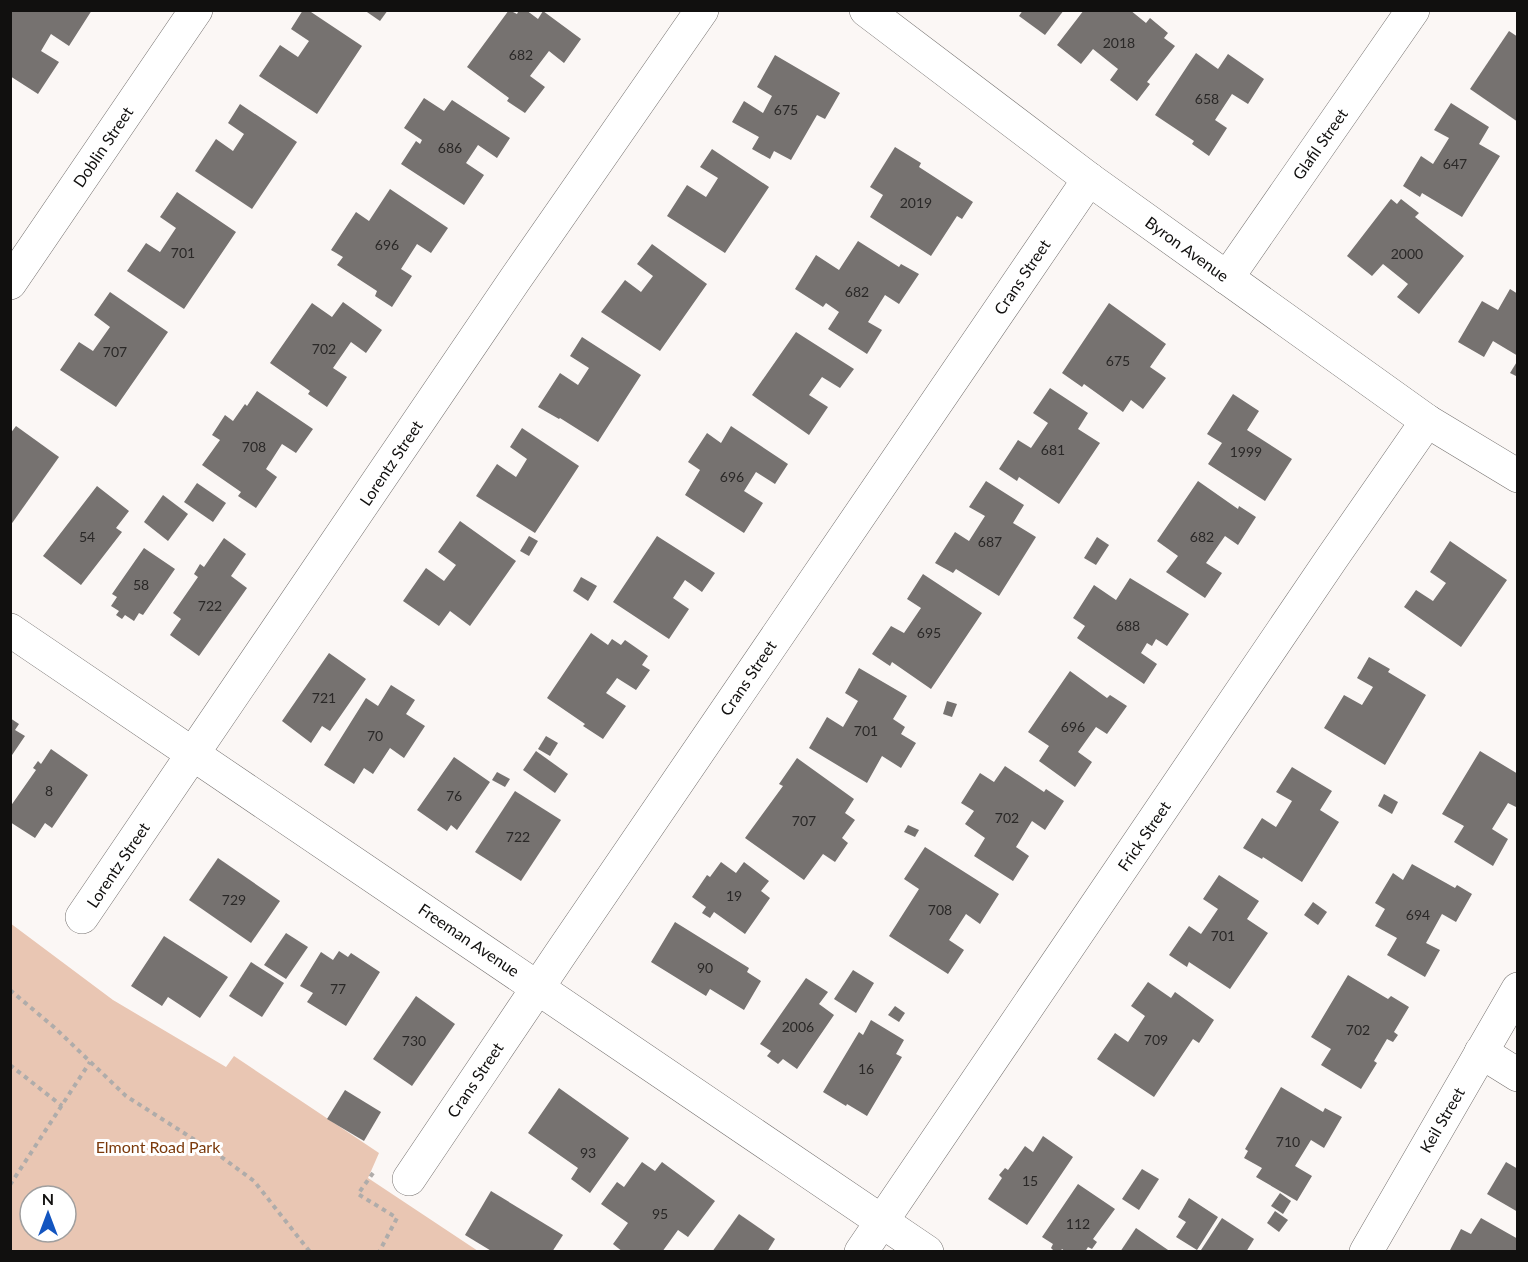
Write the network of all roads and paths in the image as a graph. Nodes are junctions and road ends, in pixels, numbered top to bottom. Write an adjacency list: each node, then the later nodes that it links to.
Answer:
1 (196, 10): 7 (street, Doblin Street)
2 (702, 10): 11 (street, Lorentz Street)
3 (866, 10): 5 (street, Byron Avenue)
4 (1413, 10): 6 (street, Glafil Street)
5 (1089, 179): 6 (street, Byron Avenue); 13 (street, Crans Street)
6 (1227, 278): 8 (street, Byron Avenue)
7 (10, 284)
8 (1427, 421): 9 (street, Byron Avenue); 24 (street, Frick Street)
9 (1518, 476)
10 (10, 630): 11 (street, Freeman Avenue)
11 (195, 753): 12 (street, Lorentz Street); 13 (street, Freeman Avenue)
12 (82, 917)
13 (538, 986): 22 (street, Crans Street); 24 (street, Freeman Avenue)
14 (1518, 989): 16 (street, Keil Street)
15 (10, 990): 17 (path)
16 (1481, 1052): 19 (street); 29 (street, Keil Street)
17 (90, 1062): 20 (path); 25 (path)
18 (10, 1065): 20 (path)
19 (1518, 1075)
20 (62, 1106): 23 (path)
21 (373, 1172): 26 (path)
22 (409, 1179)
23 (10, 1185)
24 (882, 1221): 27 (street, Frick Street); 28 (street, Freeman Avenue)
25 (310, 1251)
26 (380, 1251)
27 (861, 1251)
28 (927, 1251)
29 (1366, 1251)

